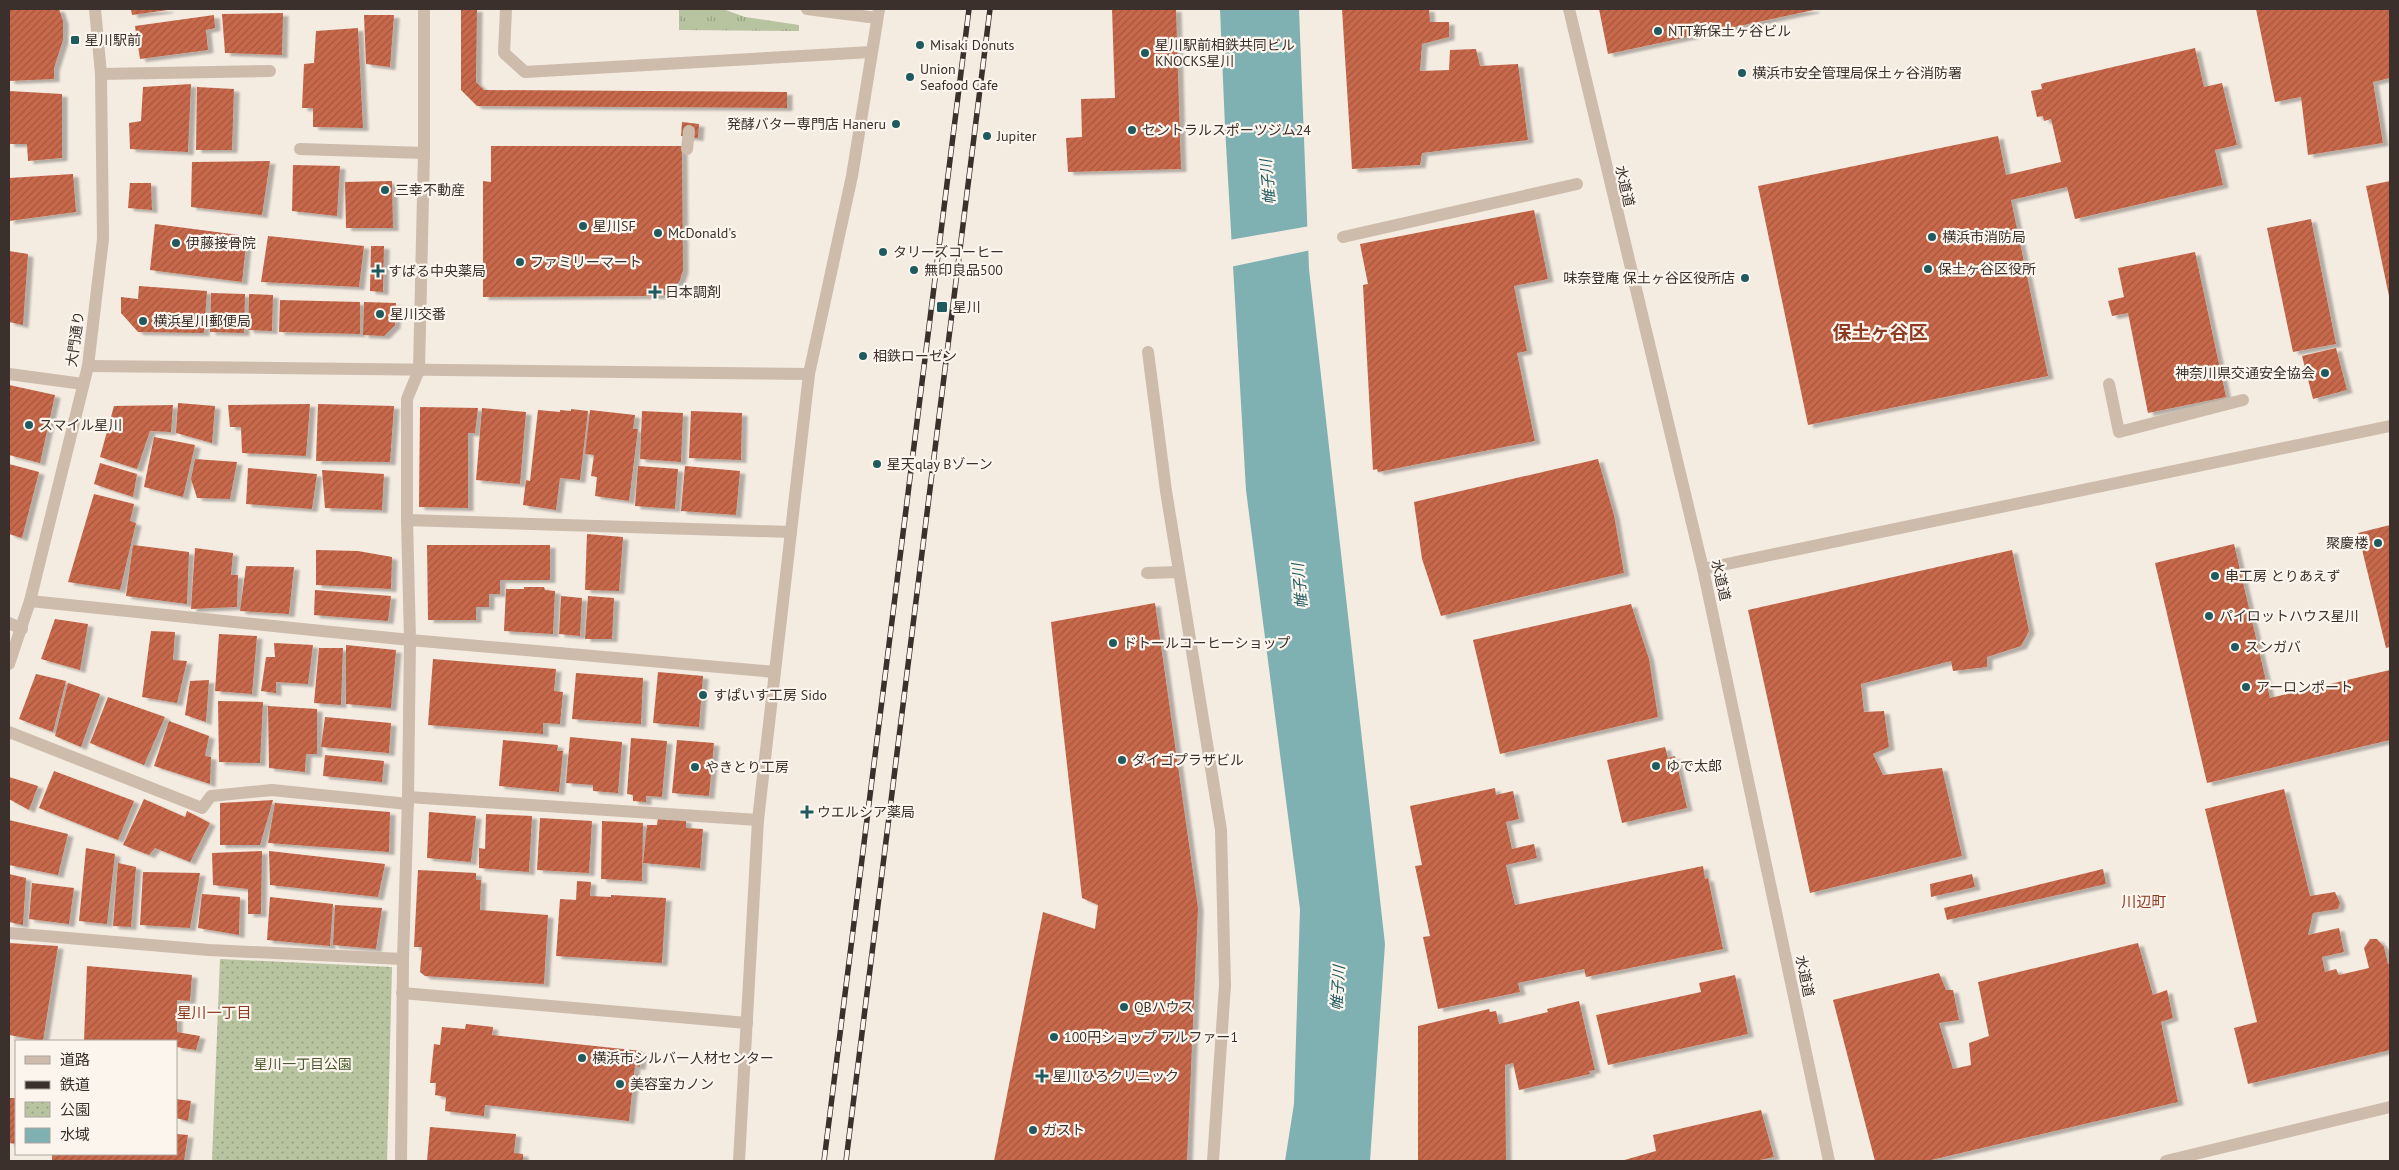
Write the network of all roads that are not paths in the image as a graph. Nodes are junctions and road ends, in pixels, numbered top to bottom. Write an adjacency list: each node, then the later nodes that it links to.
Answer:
1 (95, 9): 9 (street, 大門通り)
2 (424, 9): 13 (street)
3 (506, 9): 7 (street)
4 (807, 9): 6 (street)
5 (1568, 9): 27 (street, 水道道)
6 (878, 13): 7 (street)
7 (871, 52): 20 (street)
8 (270, 71): 9 (street)
9 (101, 74): 17 (street, 大門通り)
10 (689, 131): 12 (street)
11 (300, 149): 13 (street)
12 (687, 149)
13 (424, 153): 18 (street)
14 (1577, 184): 15 (street)
15 (1344, 237)
16 (1148, 352): 29 (street)
17 (88, 366): 18 (street); 21 (street, 大門通り)
18 (420, 370): 20 (street); 25 (street)
19 (9, 374): 21 (street)
20 (809, 374): 26 (street)
21 (83, 384): 30 (street, 大門通り)
22 (2109, 384): 23 (street)
23 (2243, 400)
24 (2390, 426): 27 (street)
25 (407, 520): 26 (street); 33 (street)
26 (791, 532): 35 (street)
27 (1703, 569): 47 (street, 水道道)
28 (1147, 572): 29 (street)
29 (1179, 572): 46 (street)
30 (30, 600): 32 (street, 大門通り); 33 (street)
31 (9, 623): 32 (street)
32 (22, 629): 34 (street, 大門通り)
33 (410, 640): 35 (street); 37 (street)
34 (9, 664)
35 (775, 672): 38 (street)
36 (9, 732): 37 (street)
37 (408, 801): 38 (street); 40 (street)
38 (758, 820): 42 (street)
39 (9, 933): 40 (street)
40 (403, 959): 41 (street)
41 (402, 993): 42 (street); 44 (street)
42 (747, 1023): 45 (street)
43 (2390, 1107): 48 (street)
44 (401, 1161)
45 (738, 1161)
46 (1213, 1161)
47 (1829, 1161)
48 (2166, 1161)

